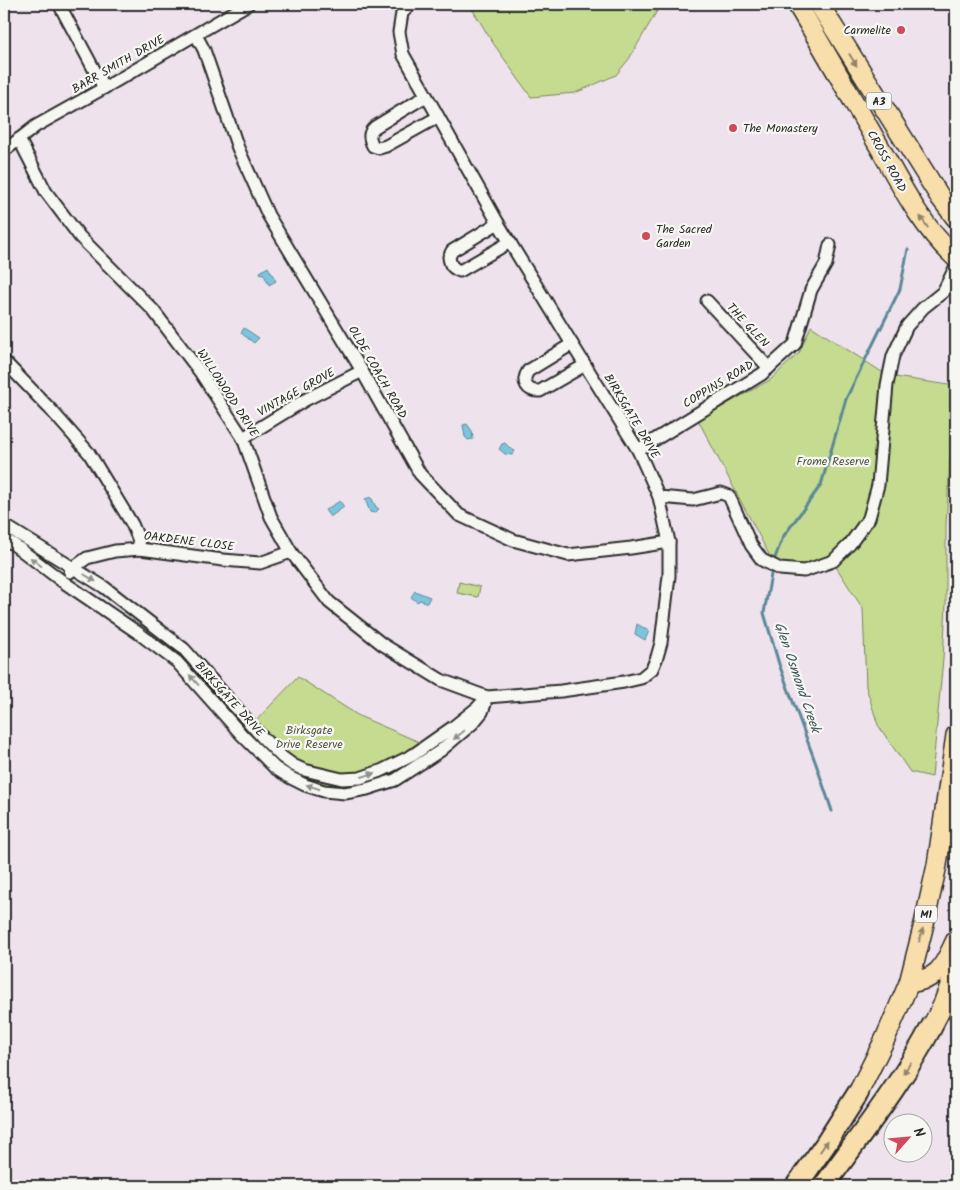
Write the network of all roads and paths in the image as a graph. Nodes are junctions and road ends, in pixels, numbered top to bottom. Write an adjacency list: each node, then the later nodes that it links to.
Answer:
1 (59, 4): 7 (street)
2 (248, 4): 6 (street, BARR SMITH DRIVE)
3 (410, 4): 8 (street, BIRKSGATE DRIVE)
4 (798, 4): 16 (highway, CROSS ROAD / A3, one-way to 4)
5 (819, 4): 12 (highway, CROSS ROAD / A3, one-way to 12)
6 (196, 35): 7 (street, BARR SMITH DRIVE); 22 (street, OLDE COACH ROAD)
7 (104, 88): 10 (street, BARR SMITH DRIVE)
8 (426, 96): 9 (street, BIRKSGATE DRIVE); 9 (street)
9 (438, 117): 13 (street, BIRKSGATE DRIVE)
10 (19, 139): 11 (street, BARR SMITH DRIVE); 23 (street, WILLOWOOD DRIVE)
11 (4, 150)
12 (956, 218)
13 (498, 223): 14 (street, BIRKSGATE DRIVE); 14 (street)
14 (510, 242): 18 (street, BIRKSGATE DRIVE)
15 (830, 245): 21 (street, COPPINS ROAD)
16 (956, 260): 25 (street)
17 (707, 301): 21 (street, THE GLEN)
18 (572, 344): 20 (street, BIRKSGATE DRIVE); 20 (street)
19 (4, 361): 29 (street)
20 (585, 365): 24 (street, BIRKSGATE DRIVE)
21 (769, 368): 24 (street, COPPINS ROAD)
22 (362, 371): 23 (street, VINTAGE GROVE); 28 (street, OLDE COACH ROAD)
23 (243, 438): 30 (street, WILLOWOOD DRIVE)
24 (638, 450): 25 (street, BIRKSGATE DRIVE)
25 (660, 497): 28 (street, BIRKSGATE DRIVE)
26 (4, 525): 31 (street, BIRKSGATE DRIVE)
27 (4, 539): 32 (street, BIRKSGATE DRIVE, one-way to 27)
28 (669, 542): 33 (street, BIRKSGATE DRIVE)
29 (140, 549): 30 (street, OAKDENE CLOSE); 31 (street, OAKDENE CLOSE)
30 (291, 552): 33 (street, WILLOWOOD DRIVE)
31 (73, 568): 32 (street, OAKDENE CLOSE); 33 (street, BIRKSGATE DRIVE, one-way to 33)
32 (62, 581): 33 (street, BIRKSGATE DRIVE, one-way to 32)
33 (487, 697)
34 (956, 743): 36 (highway, M1)
35 (956, 818): 36 (highway)
36 (941, 846): 39 (highway, M1, one-way to 36)
37 (956, 940): 39 (highway)
38 (956, 969): 40 (highway)
39 (908, 982): 41 (highway, M1)
40 (932, 1026): 43 (highway, one-way to 43)
41 (858, 1092): 42 (highway, M1, one-way to 41)
42 (796, 1186)
43 (824, 1186)

